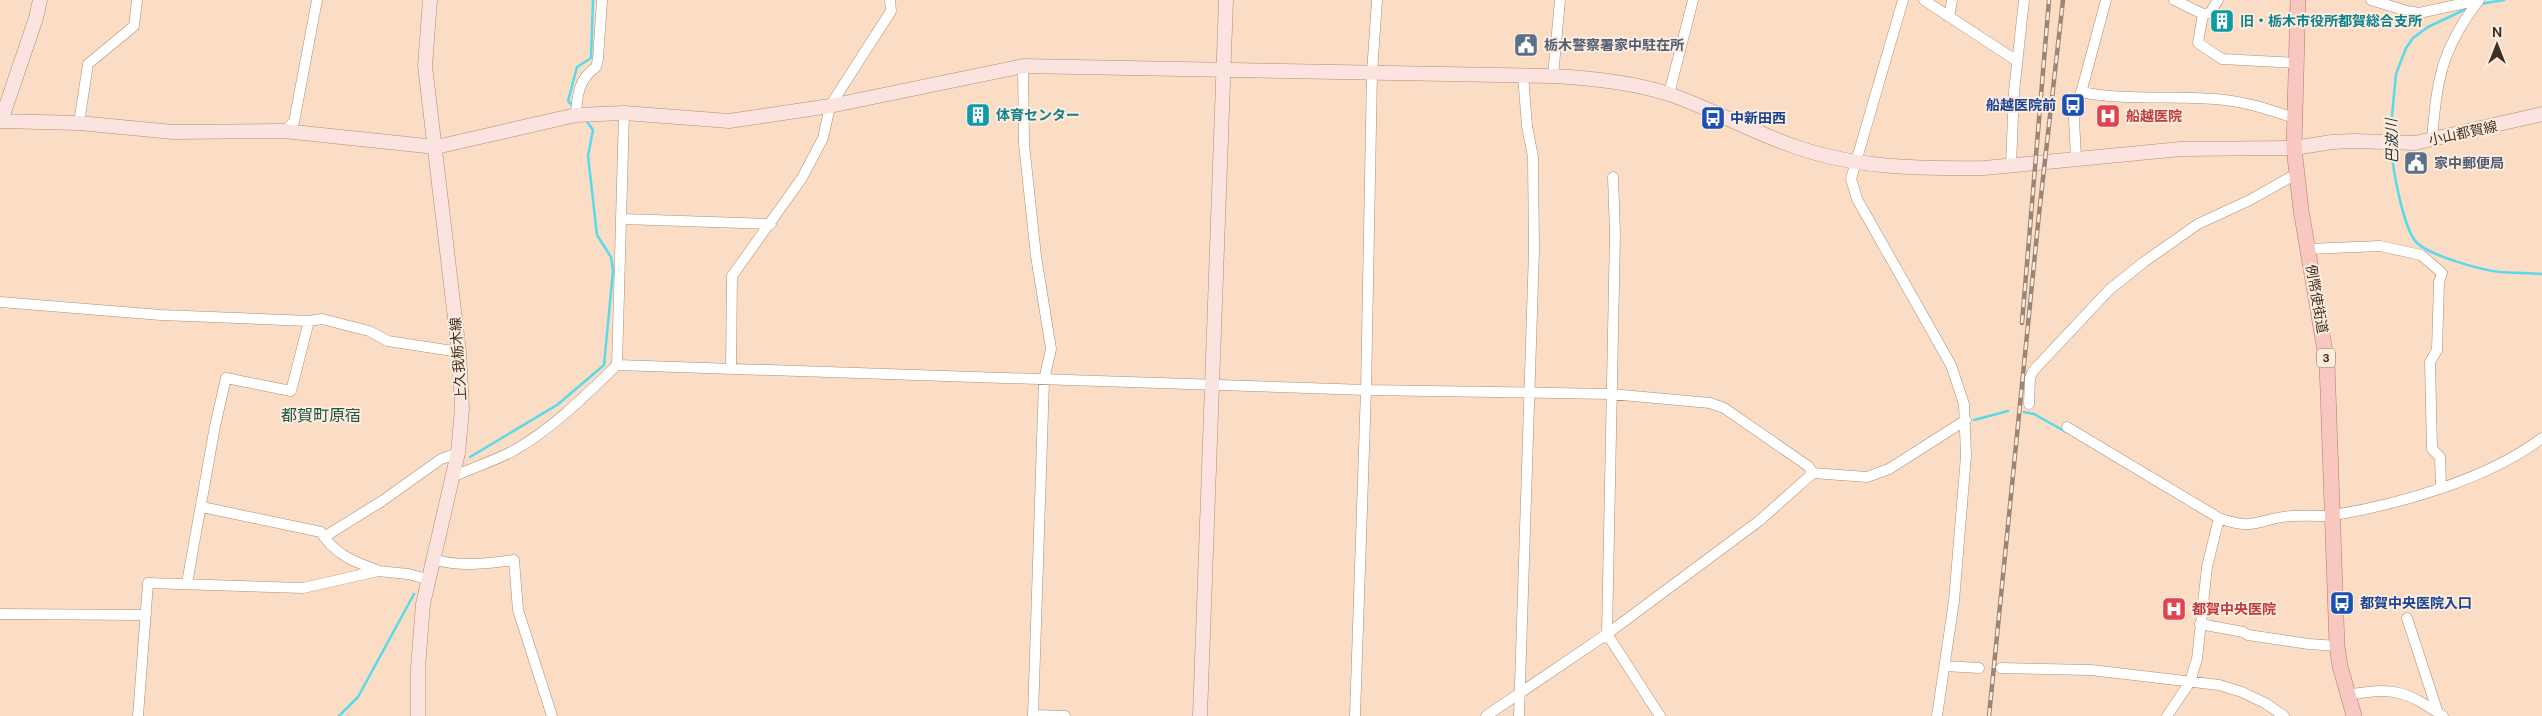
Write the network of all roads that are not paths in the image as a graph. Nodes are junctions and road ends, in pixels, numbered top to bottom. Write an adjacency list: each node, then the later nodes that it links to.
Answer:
1 (40, 0): 37 (street)
2 (137, 0): 38 (street)
3 (317, 0): 39 (street)
4 (430, 0): 41 (street, 上久我栃木線)
5 (602, 0): 35 (street)
6 (890, 0): 32 (street)
7 (1226, 0): 26 (street)
8 (1378, 0): 27 (street)
9 (1560, 0): 29 (street)
10 (1693, 0): 31 (street)
11 (1903, 0): 44 (street)
12 (1924, 0): 22 (street)
13 (1952, 0): 22 (street)
14 (2024, 0): 23 (street)
15 (2106, 0): 30 (street)
16 (2174, 0): 21 (street)
17 (2218, 0): 21 (street)
18 (2298, 0): 24 (main road, 例幣使街道 / 3)
19 (2370, 0): 20 (street)
20 (2479, 0): 40 (street)
21 (2203, 14): 24 (street)
22 (1946, 15): 23 (street)
23 (2017, 61): 45 (street)
24 (2296, 63): 36 (main road, 例幣使街道 / 3)
25 (1023, 66): 26 (street, 小山都賀線); 32 (street, 小山都賀線); 56 (street)
26 (1222, 68): 27 (street, 小山都賀線); 57 (street)
27 (1372, 73): 28 (street, 小山都賀線); 58 (street)
28 (1523, 75): 29 (street, 小山都賀線); 59 (street)
29 (1553, 76): 31 (street, 小山都賀線)
30 (2081, 92): 36 (street); 43 (street)
31 (1669, 94): 44 (street, 小山都賀線)
32 (830, 106): 33 (street, 小山都賀線); 49 (street)
33 (624, 113): 35 (street, 小山都賀線); 48 (street)
34 (2542, 114): 40 (street, 小山都賀線)
35 (576, 115): 41 (street, 小山都賀線)
36 (2294, 118): 42 (main road, 例幣使街道 / 3)
37 (0, 121): 38 (street, 小山都賀線)
38 (79, 123): 39 (street, 小山都賀線)
39 (284, 131): 41 (street, 小山都賀線)
40 (2432, 140): 42 (street, 小山都賀線)
41 (436, 147): 53 (street, 上久我栃木線)
42 (2294, 148): 43 (street, 小山都賀線); 46 (main road, 例幣使街道 / 3)
43 (2076, 158): 45 (street, 小山都賀線)
44 (1855, 162): 45 (street, 小山都賀線); 62 (street)
45 (2011, 165)
46 (2296, 174): 50 (main road, 例幣使街道 / 3); 61 (street)
47 (1613, 177): 60 (street)
48 (622, 220): 49 (street); 54 (street)
49 (772, 224): 55 (street)
50 (2308, 249): 68 (street); 70 (main road, 例幣使街道 / 3)
51 (0, 302): 52 (street)
52 (309, 321): 53 (street); 69 (street)
53 (459, 352): 65 (street, 上久我栃木線)
54 (617, 365): 55 (street); 67 (street)
55 (730, 369): 56 (street)
56 (1044, 380): 57 (street); 90 (street)
57 (1211, 384): 58 (street); 95 (street)
58 (1366, 390): 59 (street); 96 (street)
59 (1530, 392): 60 (street); 87 (street)
60 (1611, 394): 66 (street); 81 (street)
61 (2029, 404)
62 (1966, 420): 66 (street); 83 (street)
63 (2067, 427): 71 (street)
64 (2542, 438): 68 (street)
65 (458, 452): 67 (street, 上久我栃木線); 72 (street)
66 (1813, 473): 81 (street)
67 (452, 477): 73 (street, 上久我栃木線)
68 (2441, 488): 70 (street)
69 (202, 507): 72 (street); 76 (street)
70 (2332, 515): 71 (street); 82 (main road, 例幣使街道 / 3)
71 (2218, 518): 80 (street)
72 (324, 537): 74 (street)
73 (432, 560): 75 (street, 上久我栃木線); 93 (street)
74 (378, 571): 75 (street); 76 (street)
75 (427, 579): 92 (street, 上久我栃木線)
76 (187, 583): 78 (street)
77 (0, 614): 78 (street)
78 (146, 615): 91 (street)
79 (2407, 618): 89 (street)
80 (2200, 624): 82 (street); 86 (street)
81 (1606, 634): 87 (street); 99 (street)
82 (2337, 646): 88 (main road, 例幣使街道 / 3)
83 (1945, 666): 84 (street); 100 (street)
84 (1979, 668)
85 (2001, 668): 86 (street)
86 (2190, 682): 101 (street); 102 (street)
87 (1518, 692): 97 (street); 98 (street)
88 (2347, 694): 89 (street); 103 (main road, 例幣使街道 / 3)
89 (2440, 714)
90 (1034, 715): 94 (street)
91 (138, 716)
92 (418, 716)
93 (552, 716)
94 (1065, 716)
95 (1200, 716)
96 (1355, 716)
97 (1486, 716)
98 (1519, 716)
99 (1660, 716)
100 (1937, 716)
101 (2167, 716)
102 (2284, 716)
103 (2354, 716)

